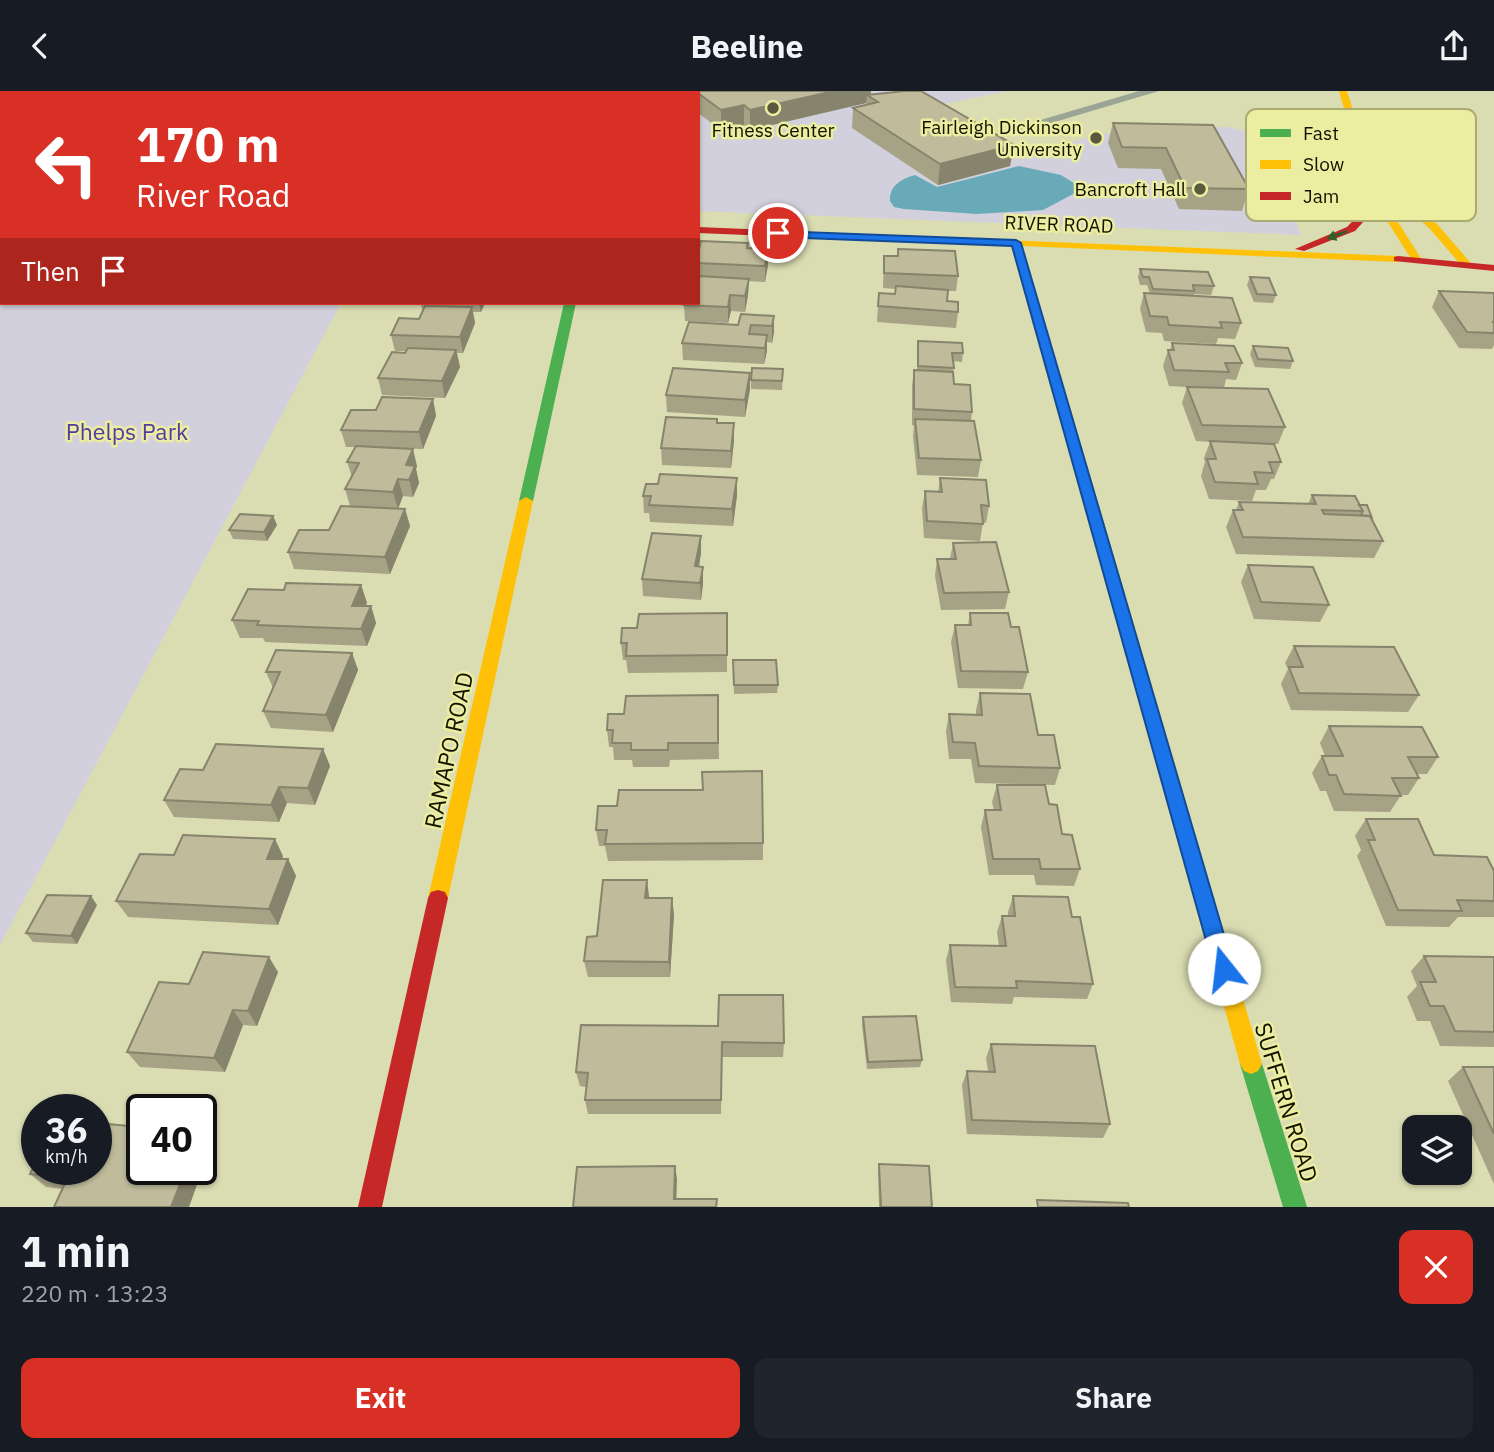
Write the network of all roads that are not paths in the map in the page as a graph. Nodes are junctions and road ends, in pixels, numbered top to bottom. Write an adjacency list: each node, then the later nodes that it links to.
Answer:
1 (1153, 91): 4 (lane)
2 (1343, 91): 3 (street)
3 (1348, 109)
4 (1016, 129)
5 (1358, 221): 10 (street, one-way to 10)
6 (1393, 221): 11 (street)
7 (1427, 221): 12 (street)
8 (700, 230): 9 (street, RIVER ROAD)
9 (1016, 243): 10 (street, RIVER ROAD); 16 (street, SUFFERN ROAD)
10 (1285, 255): 11 (street, RIVER ROAD)
11 (1417, 260): 12 (street, RIVER ROAD)
12 (1466, 264): 13 (street, RIVER ROAD)
13 (1494, 268)
14 (570, 305): 15 (street, RAMAPO ROAD)
15 (370, 1207)
16 (1295, 1207)

